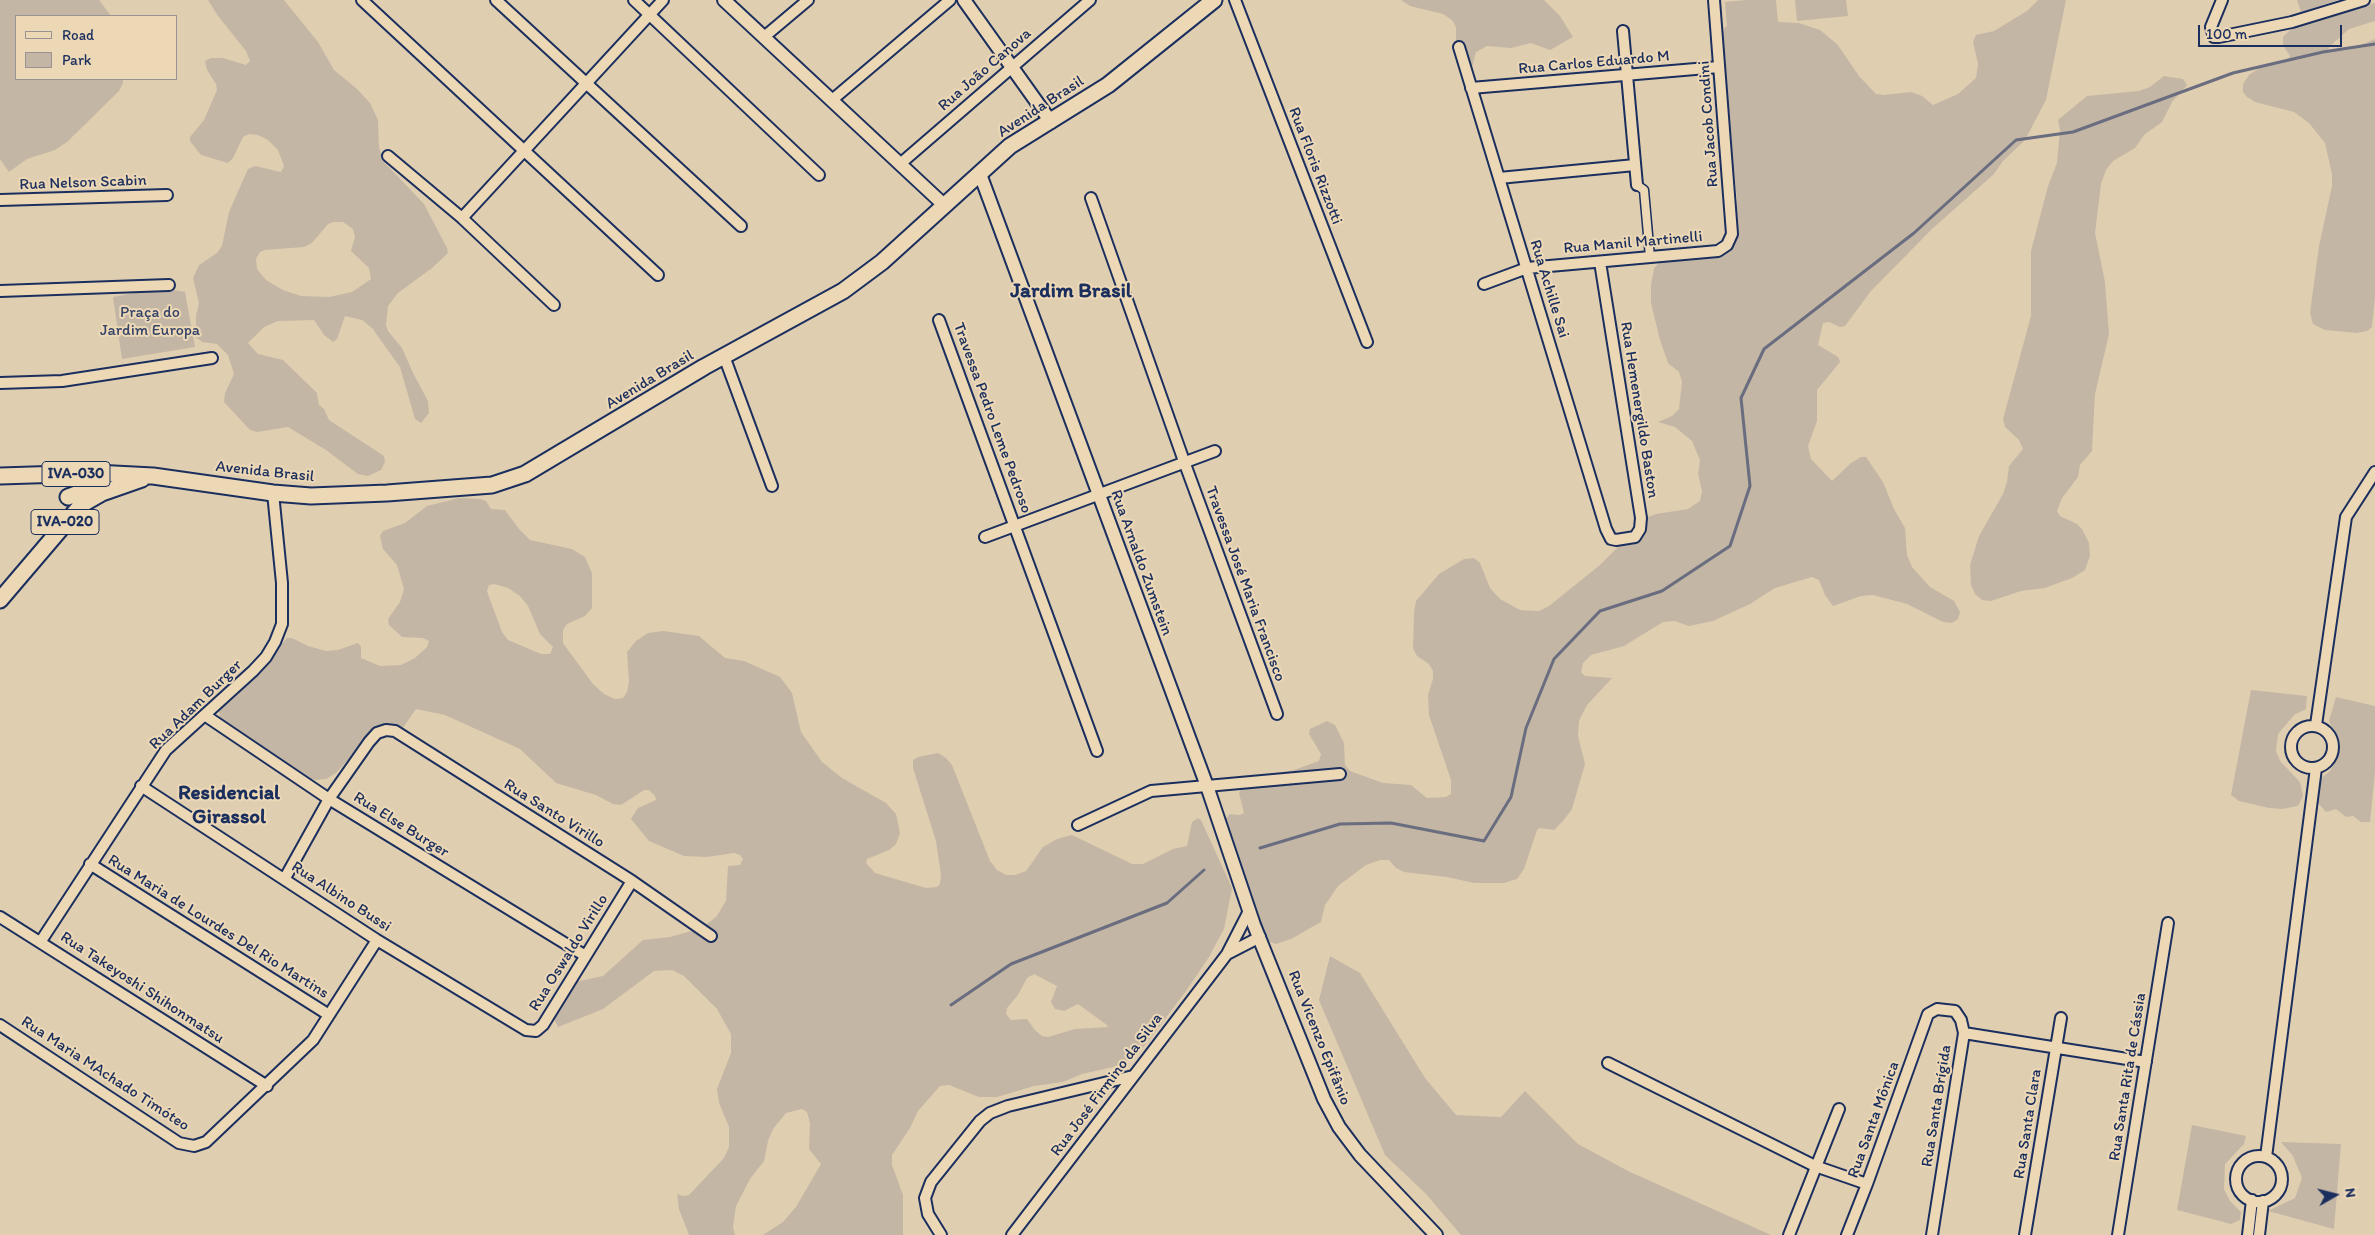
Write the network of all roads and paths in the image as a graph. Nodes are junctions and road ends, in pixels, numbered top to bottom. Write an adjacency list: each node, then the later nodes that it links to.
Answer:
1 (362, 0): 26 (street)
2 (496, 0): 22 (street)
3 (634, 0): 15 (street)
4 (663, 0): 15 (street)
5 (724, 0): 17 (street)
6 (808, 0): 17 (street)
7 (950, 0): 24 (street)
8 (964, 0): 20 (street)
9 (1090, 0): 20 (street, Rua João Canova)
10 (1214, 0): 25 (main road, Avenida Brasil)
11 (1234, 0): 50 (street, Rua Floris Rizzotti)
12 (1714, 0): 19 (street, Rua Jacob Condini)
13 (2222, 0): 14 (street)
14 (2364, 0)
15 (650, 14): 22 (street); 31 (street)
16 (1623, 31): 21 (street)
17 (764, 37): 24 (street)
18 (1459, 47): 23 (street, Rua Achille Sai)
19 (1720, 67): 21 (street, Rua Carlos Eduardo M); 40 (street, Rua Jacob Condini)
20 (1012, 68): 25 (street); 28 (street, Rua João Canova)
21 (1627, 75): 23 (street, Rua Carlos Eduardo M); 29 (street)
22 (586, 83): 26 (street); 39 (street)
23 (1471, 88): 32 (street, Rua Achille Sai)
24 (832, 100): 28 (street)
25 (1051, 122): 30 (main road, Avenida Brasil)
26 (525, 150): 38 (street); 44 (street)
27 (388, 156): 38 (street)
28 (900, 164): 37 (street)
29 (1635, 166): 32 (street); 33 (street)
30 (980, 174): 37 (main road, Avenida Brasil); 62 (street, Rua Arnaldo Zumstein)
31 (819, 175)
32 (1499, 178): 43 (street, Rua Achille Sai)
33 (1637, 184): 41 (street)
34 (167, 195): 36 (street, Rua Nelson Scabin)
35 (1091, 198): 55 (street, Travessa José Maria Francisco)
36 (0, 200)
37 (944, 205): 51 (main road, Avenida Brasil)
38 (462, 218): 48 (street)
39 (741, 226)
40 (1727, 245): 41 (street, Rua Manil Martinelli)
41 (1650, 257): 42 (street, Rua Manil Martinelli)
42 (1600, 262): 43 (street, Rua Manil Martinelli); 67 (street, Rua Hemenergildo Baston)
43 (1527, 268): 46 (street, Rua Manil Martinelli); 67 (street, Rua Achille Sai)
44 (658, 275)
45 (169, 284): 47 (street)
46 (1484, 284)
47 (0, 291)
48 (554, 305)
49 (939, 320): 65 (street, Travessa Pedro Leme Pedroso)
50 (1367, 342)
51 (724, 356): 60 (street); 61 (main road, Avenida Brasil)
52 (212, 358): 53 (street)
53 (0, 383)
54 (1216, 451): 55 (street)
55 (1185, 464): 62 (street); 69 (street, Travessa José Maria Francisco)
56 (2375, 472): 71 (street)
57 (43, 475): 58 (main road, Avenida Brasil / IVA-030); 59 (main road, Avenida Brasil / IVA-030); 63 (main road)
58 (0, 476)
59 (153, 476): 61 (main road, Avenida Brasil); 63 (main road); 64 (main road, IVA-020)
60 (772, 486)
61 (273, 494): 70 (street, Rua Adam Burger)
62 (1099, 496): 65 (street); 76 (street, Rua Arnaldo Zumstein)
63 (68, 498): 64 (main road)
64 (69, 518): 68 (main road, IVA-020)
65 (1016, 526): 66 (street); 72 (street, Travessa Pedro Leme Pedroso)
66 (985, 537)
67 (1611, 539)
68 (0, 600)
69 (1277, 714)
70 (206, 716): 75 (street, Rua Adam Burger); 77 (street, Rua Else Burger)
71 (2316, 725): 73 (street); 73 (street)
72 (1097, 751)
73 (2316, 768): 104 (street)
74 (1340, 774): 76 (street)
75 (141, 786): 79 (street, Rua Adam Burger); 80 (street, Rua Albino Bussi)
76 (1206, 786): 78 (street); 82 (street, Rua Arnaldo Zumstein)
77 (329, 799): 80 (street); 81 (street, Rua Santo Virillo); 90 (street, Rua Else Burger)
78 (1078, 825)
79 (90, 864): 88 (street, Rua Adam Burger); 93 (street, Rua Maria de Lourdes Del Rio Martins)
80 (285, 878): 87 (street, Rua Albino Bussi)
81 (632, 881): 85 (street, Rua Santo Virillo); 90 (street, Rua Oswaldo Virillo)
82 (1249, 911): 86 (street, Rua Arnaldo Zumstein); 89 (street, Rua José Firmino da Silva)
83 (0, 917): 88 (street, Rua Takeyoshi Shihonmatsu)
84 (2168, 923): 99 (street, Rua Santa Rita de Cássia)
85 (711, 936)
86 (1260, 937): 89 (street, Rua José Firmino da Silva); 91 (street, Rua Arnaldo Zumstein)
87 (377, 940): 93 (street); 96 (street, Rua Albino Bussi)
88 (41, 941): 102 (street, Rua Takeyoshi Shihonmatsu)
89 (1227, 954): 101 (street, Rua José Firmino da Silva)
90 (584, 955): 96 (street, Rua Oswaldo Virillo)
91 (1271, 965): 111 (street, Rua Vicenzo Epifânio)
92 (1928, 1014): 97 (street, Rua Santa Brígida); 106 (street, Rua Santa Mônica)
93 (330, 1015): 102 (street)
94 (2061, 1018): 98 (street, Rua Santa Clara)
95 (0, 1025): 102 (street, Rua Maria MAchado Timóteo)
96 (526, 1030)
97 (1964, 1034): 98 (street); 114 (street, Rua Santa Brígida)
98 (2055, 1048): 99 (street); 115 (street, Rua Santa Clara)
99 (2146, 1062): 116 (street, Rua Santa Rita de Cássia)
100 (1608, 1063): 105 (street)
101 (1133, 1076): 109 (street); 110 (street, Rua José Firmino da Silva)
102 (267, 1086)
103 (1839, 1108): 105 (street)
104 (2266, 1157): 107 (street); 108 (street)
105 (1816, 1166): 106 (street); 112 (street)
106 (1867, 1184): 113 (street, Rua Santa Mônica)
107 (2252, 1200): 108 (street); 117 (street)
108 (2263, 1201): 118 (street)
109 (941, 1235)
110 (1012, 1235)
111 (1436, 1235)
112 (1790, 1235)
113 (1847, 1235)
114 (1932, 1235)
115 (2025, 1235)
116 (2118, 1235)
117 (2248, 1235)
118 (2259, 1235)

